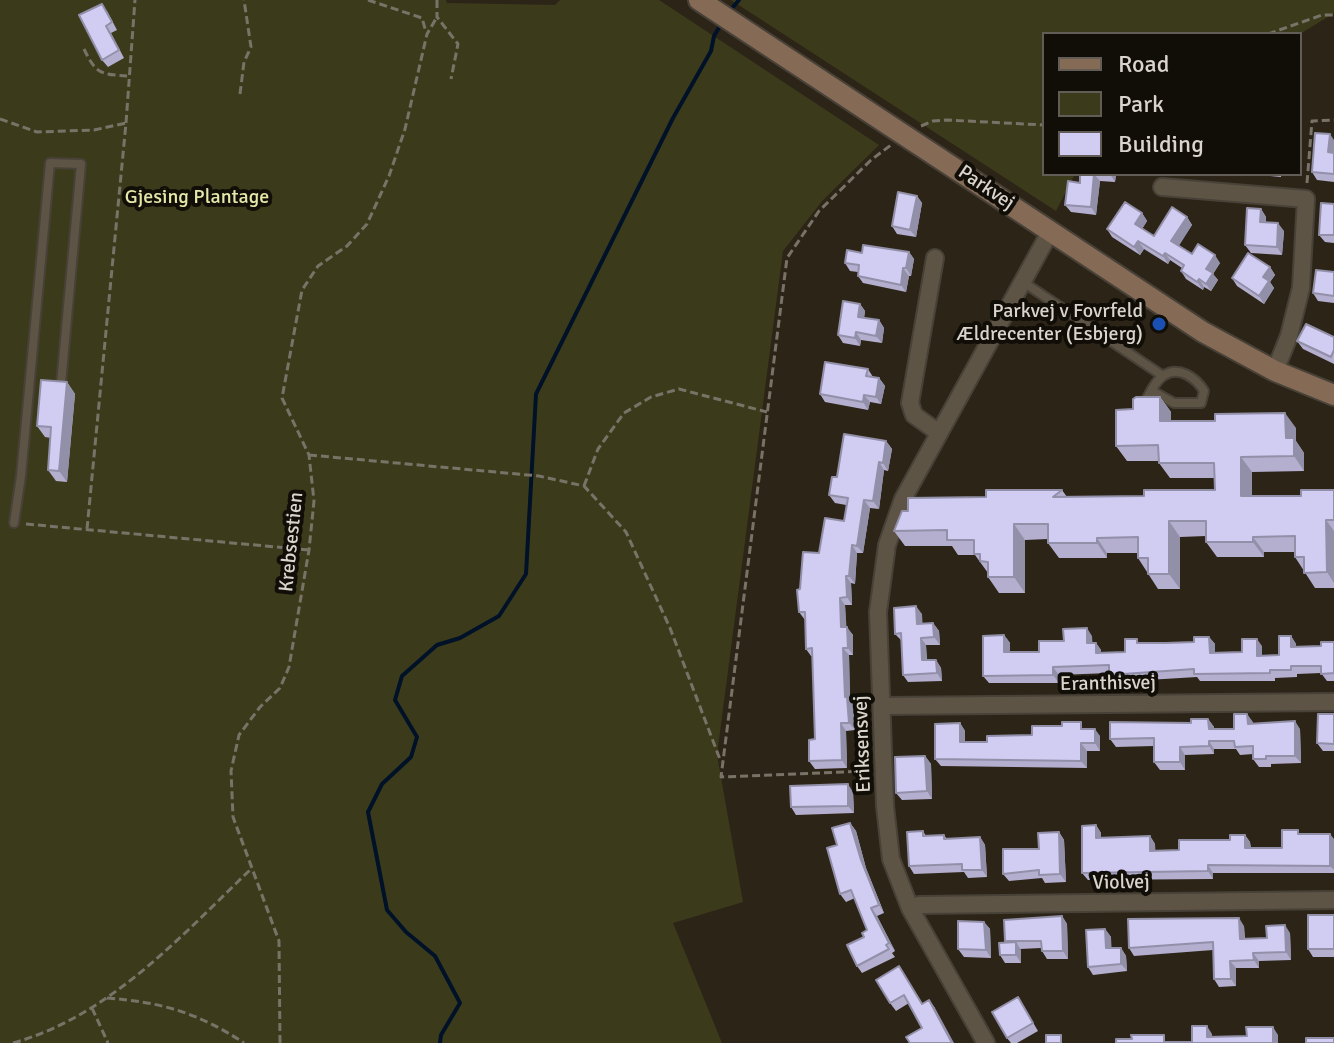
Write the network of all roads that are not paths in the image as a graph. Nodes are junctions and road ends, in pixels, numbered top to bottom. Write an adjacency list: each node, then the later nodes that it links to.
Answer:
1 (703, 3): 3 (street, Parkvej)
2 (1162, 187): 6 (street)
3 (1050, 232): 5 (street, Eriksensvej); 6 (street, Parkvej)
4 (935, 258): 12 (street)
5 (1022, 282): 7 (lane); 12 (street, Eriksensvej)
6 (1275, 371): 10 (street, Parkvej)
7 (1163, 376): 9 (lane); 9 (lane)
8 (61, 384): 13 (lane)
9 (1152, 391): 11 (lane)
10 (1334, 395)
11 (1141, 408)
12 (939, 433): 15 (street, Eriksensvej)
13 (14, 523)
14 (1334, 702): 15 (street, Eranthisvej)
15 (882, 706): 17 (street, Eriksensvej)
16 (1334, 900): 17 (street, Violvej)
17 (910, 908): 18 (street, Eriksensvej)
18 (986, 1043)

